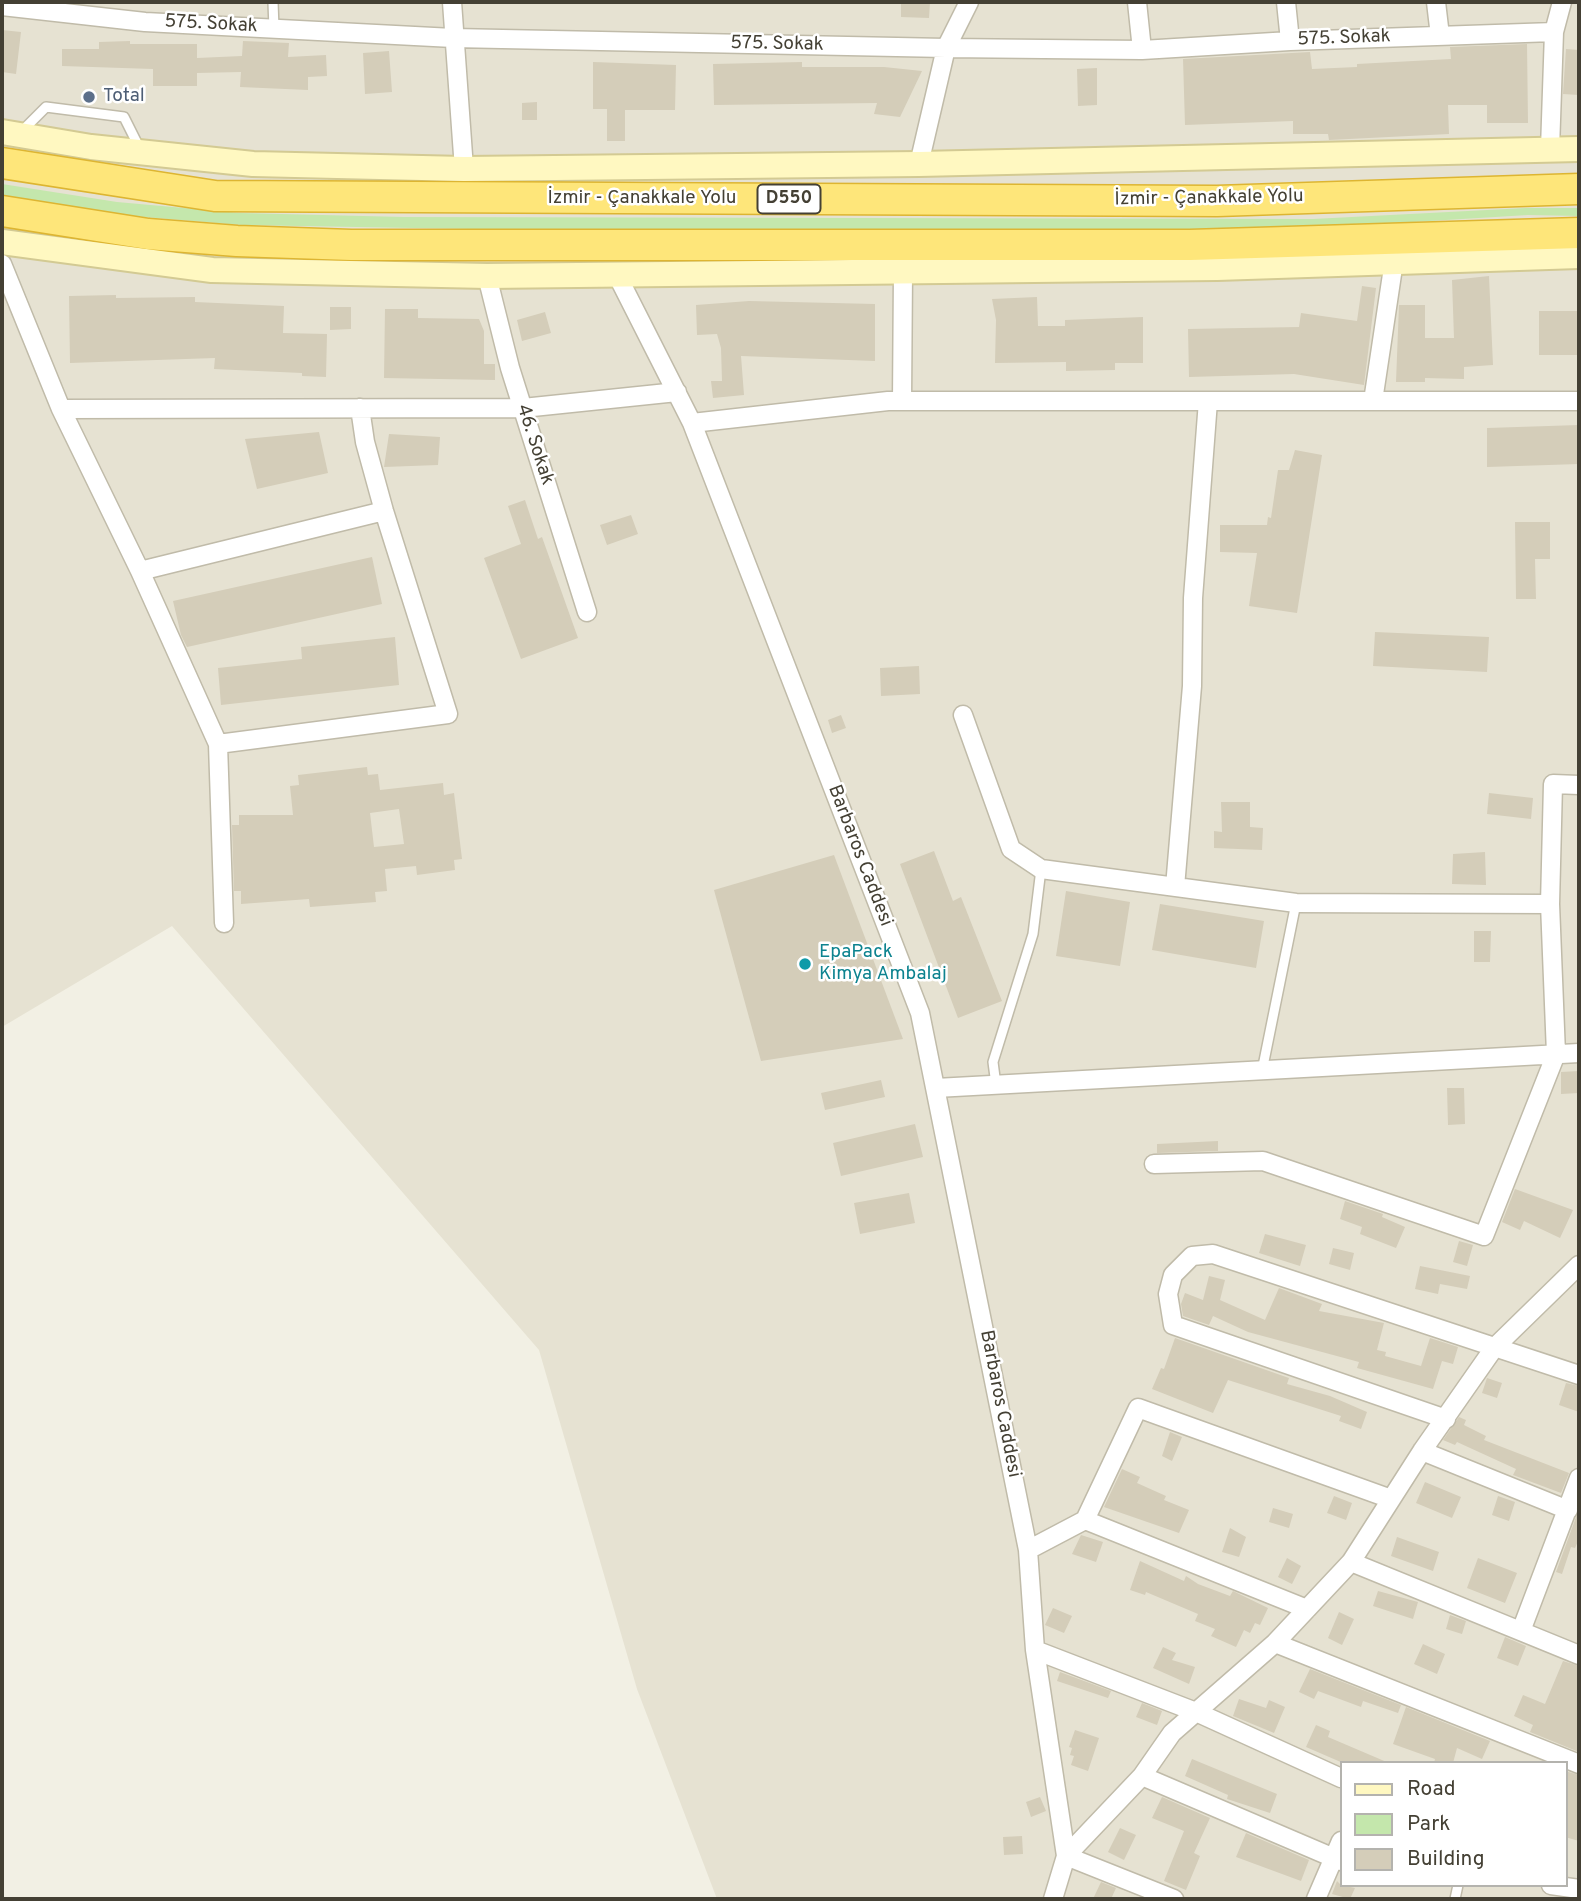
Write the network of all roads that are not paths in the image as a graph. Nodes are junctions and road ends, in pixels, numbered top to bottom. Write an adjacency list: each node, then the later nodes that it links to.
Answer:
1 (273, 2): 9 (lane)
2 (452, 2): 12 (street)
3 (969, 2): 14 (street)
4 (1137, 2): 15 (street)
5 (1286, 2): 13 (street)
6 (1436, 2): 11 (street)
7 (1562, 2): 10 (street)
8 (2, 6): 9 (street, 575. Sokak)
9 (274, 29): 12 (street, 575. Sokak)
10 (1554, 32): 11 (street, 575. Sokak); 17 (street)
11 (1440, 36): 13 (street, 575. Sokak)
12 (453, 38): 14 (street, 575. Sokak); 22 (street)
13 (1290, 41): 15 (street, 575. Sokak)
14 (946, 48): 15 (street, 575. Sokak); 21 (street)
15 (1142, 50)
16 (10, 133): 19 (main road); 19 (lane)
17 (1550, 149): 18 (main road); 21 (main road)
18 (1579, 149)
19 (141, 151): 22 (main road)
20 (2, 163): 23 (highway, İzmir - Çanakkale Yolu / D550)
21 (919, 164): 22 (main road)
22 (464, 169)
23 (1579, 189)
24 (2, 211): 25 (highway)
25 (1579, 233)
26 (2, 242): 32 (main road)
27 (1579, 256): 28 (main road)
28 (1394, 261): 30 (main road); 36 (street)
29 (2, 264): 40 (street)
30 (903, 272): 31 (main road); 34 (street)
31 (616, 273): 32 (main road); 33 (street, Barbaros Caddesi)
32 (487, 276): 39 (street, 46. Sokak)
33 (677, 392): 39 (street); 41 (street, Barbaros Caddesi)
34 (902, 401): 35 (street); 41 (street)
35 (1208, 401): 36 (street); 49 (street)
36 (1373, 401): 37 (street)
37 (1579, 401)
38 (360, 408): 39 (street); 40 (street); 42 (street)
39 (523, 408): 44 (street, 46. Sokak)
40 (61, 409): 43 (street)
41 (692, 423): 57 (street, Barbaros Caddesi)
42 (384, 511): 43 (street); 46 (street)
43 (140, 571): 46 (street)
44 (587, 612)
45 (964, 715): 48 (street)
46 (218, 744): 52 (street)
47 (1579, 785): 51 (street)
48 (1041, 869): 49 (street); 56 (lane)
49 (1175, 887): 50 (street)
50 (1296, 903): 51 (street); 55 (lane)
51 (1550, 904): 54 (street)
52 (224, 923)
53 (1579, 1053): 54 (street)
54 (1556, 1054): 55 (street); 58 (street)
55 (1262, 1071): 56 (street)
56 (996, 1085): 57 (street)
57 (936, 1088): 68 (street, Barbaros Caddesi)
58 (1154, 1164)
59 (1579, 1265): 60 (street)
60 (1494, 1348): 61 (street); 62 (street); 62 (street)
61 (1579, 1375)
62 (1446, 1419): 63 (street)
63 (1422, 1451): 65 (street); 66 (street)
64 (1579, 1479): 66 (street)
65 (1391, 1499): 67 (street); 69 (street)
66 (1568, 1510): 71 (street)
67 (1085, 1520): 68 (street); 70 (street)
68 (1028, 1550): 73 (street, Barbaros Caddesi)
69 (1351, 1562): 70 (street); 71 (street)
70 (1307, 1609): 72 (street)
71 (1521, 1631): 74 (street)
72 (1275, 1643): 75 (street); 76 (street)
73 (1035, 1650): 75 (street); 79 (street, Barbaros Caddesi)
74 (1579, 1655)
75 (1196, 1712): 77 (street); 78 (street)
76 (1579, 1764)
77 (1142, 1776): 79 (street); 80 (street)
78 (1340, 1778)
79 (1066, 1856): 81 (street); 82 (street)
80 (1337, 1861): 83 (street)
81 (1054, 1899)
82 (1174, 1899)
83 (1316, 1899)

